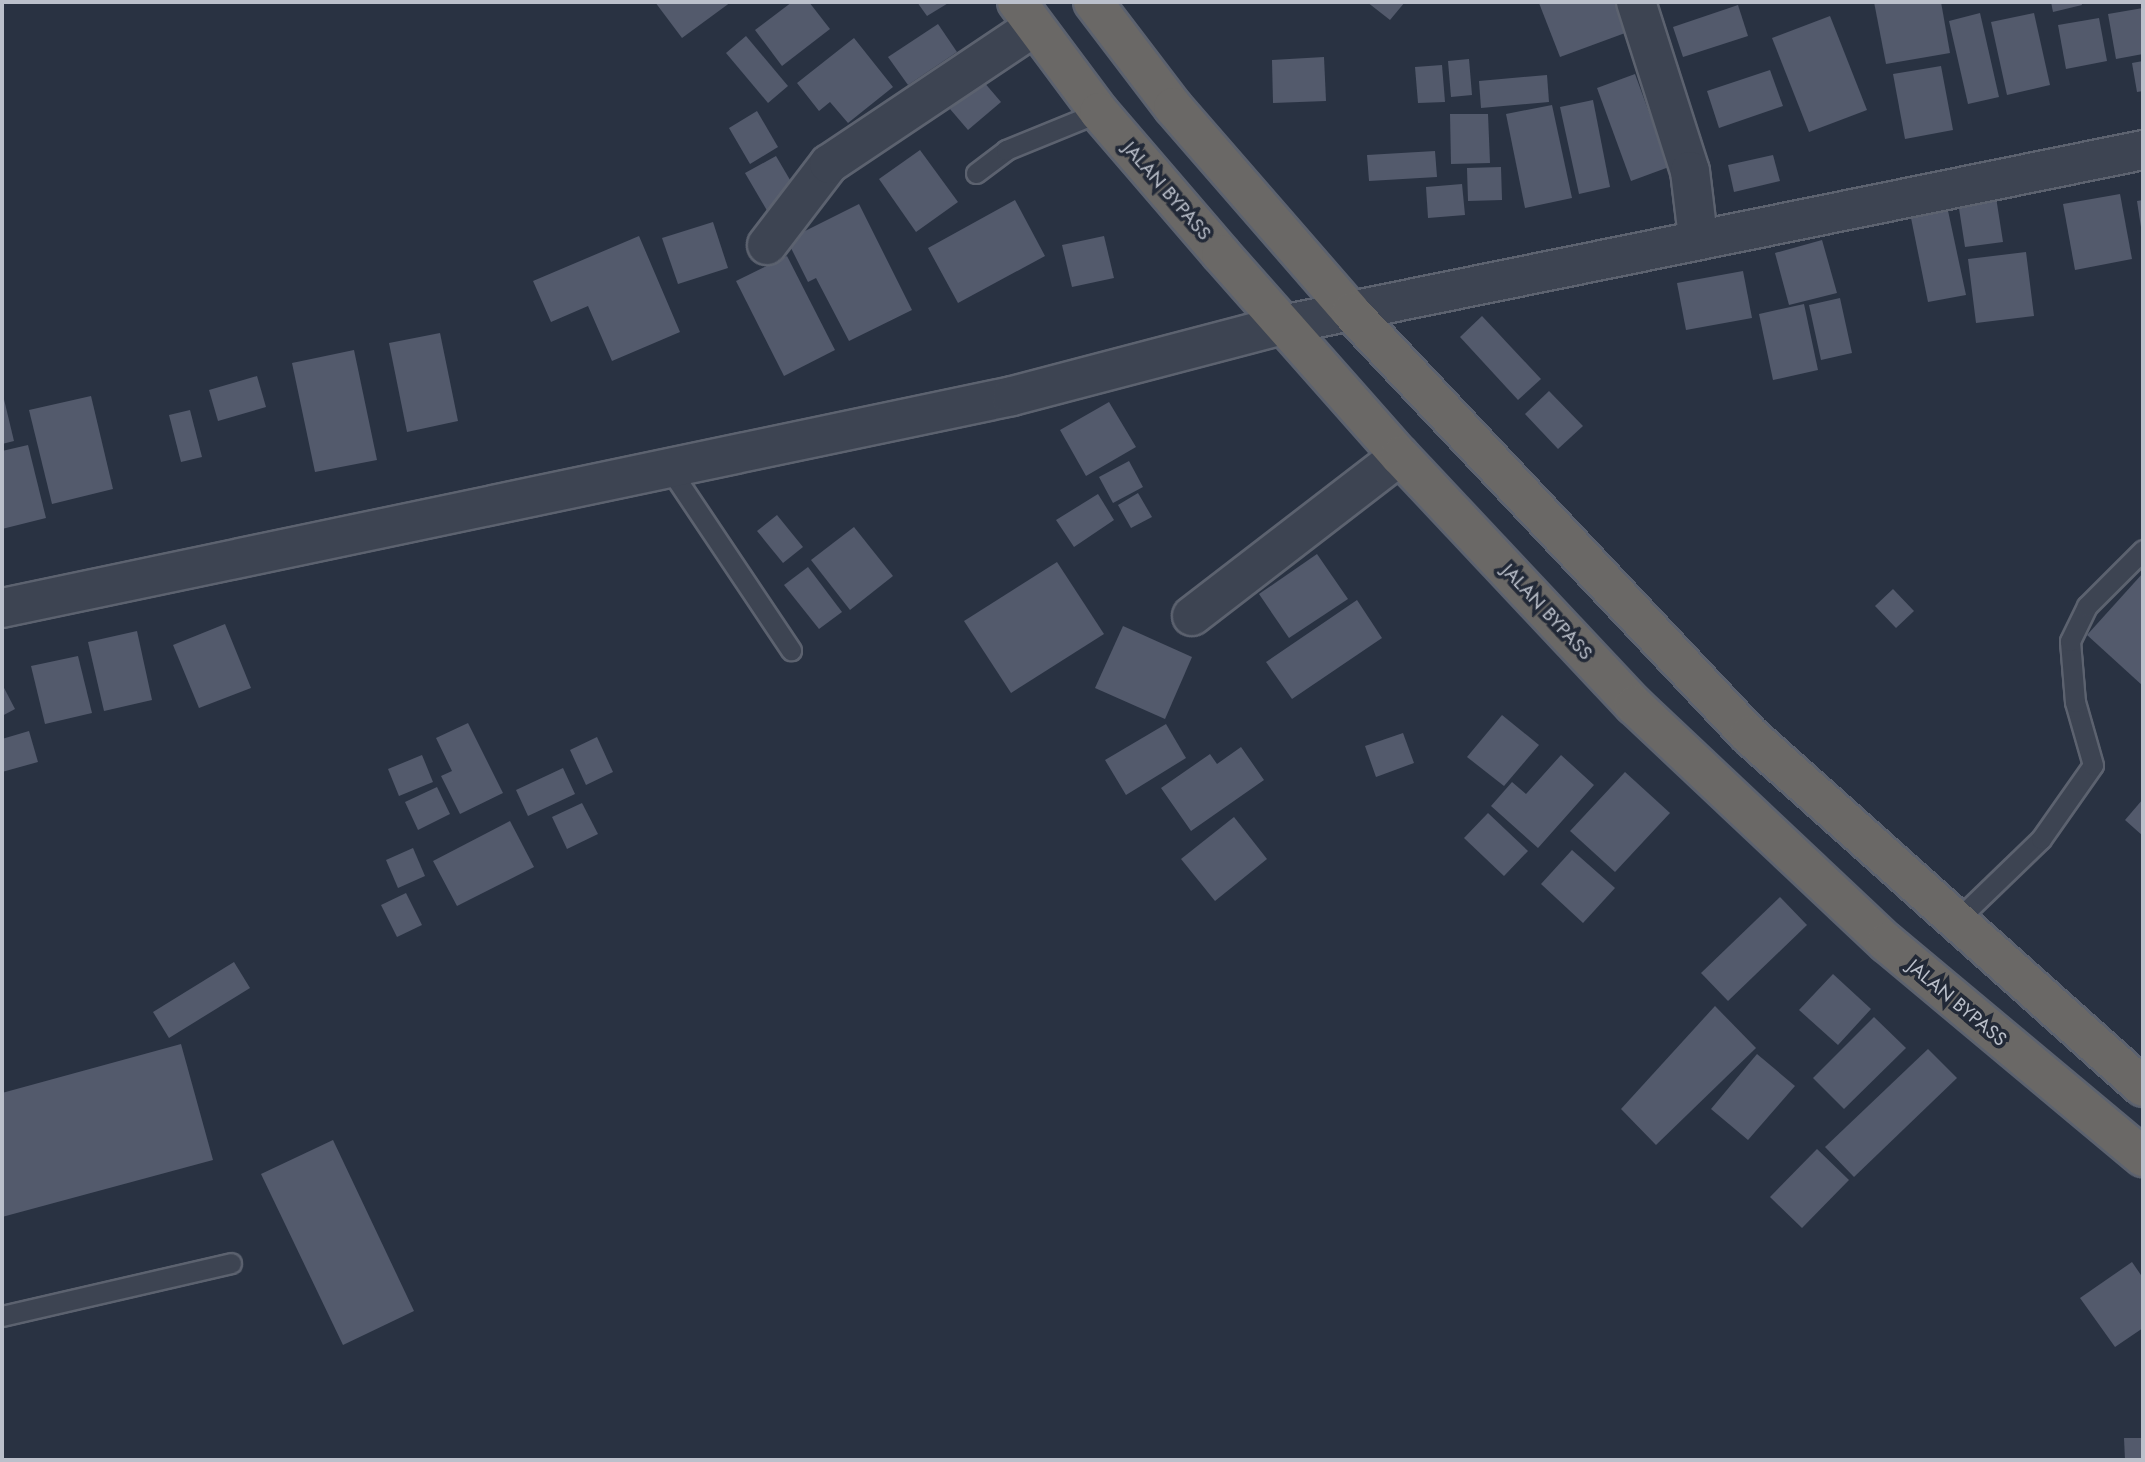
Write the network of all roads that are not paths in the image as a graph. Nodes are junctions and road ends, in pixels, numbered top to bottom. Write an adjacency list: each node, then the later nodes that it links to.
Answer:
1 (1093, 2): 9 (highway)
2 (1636, 2): 7 (street)
3 (1026, 15): 4 (highway, JALAN BYPASS); 8 (street)
4 (1099, 112): 6 (lane); 10 (highway, JALAN BYPASS)
5 (2143, 150): 7 (street)
6 (976, 173)
7 (1698, 237): 9 (street)
8 (767, 245)
9 (1351, 312): 10 (street); 17 (highway)
10 (1287, 324): 11 (highway, JALAN BYPASS); 12 (street)
11 (1400, 456): 15 (street); 19 (highway, JALAN BYPASS)
12 (667, 465): 14 (street); 16 (lane)
13 (2143, 550): 17 (lane)
14 (2, 608)
15 (1192, 616)
16 (791, 650)
17 (1954, 923): 18 (highway)
18 (2143, 1087)
19 (2143, 1157)
20 (231, 1263): 21 (lane)
21 (2, 1316)

